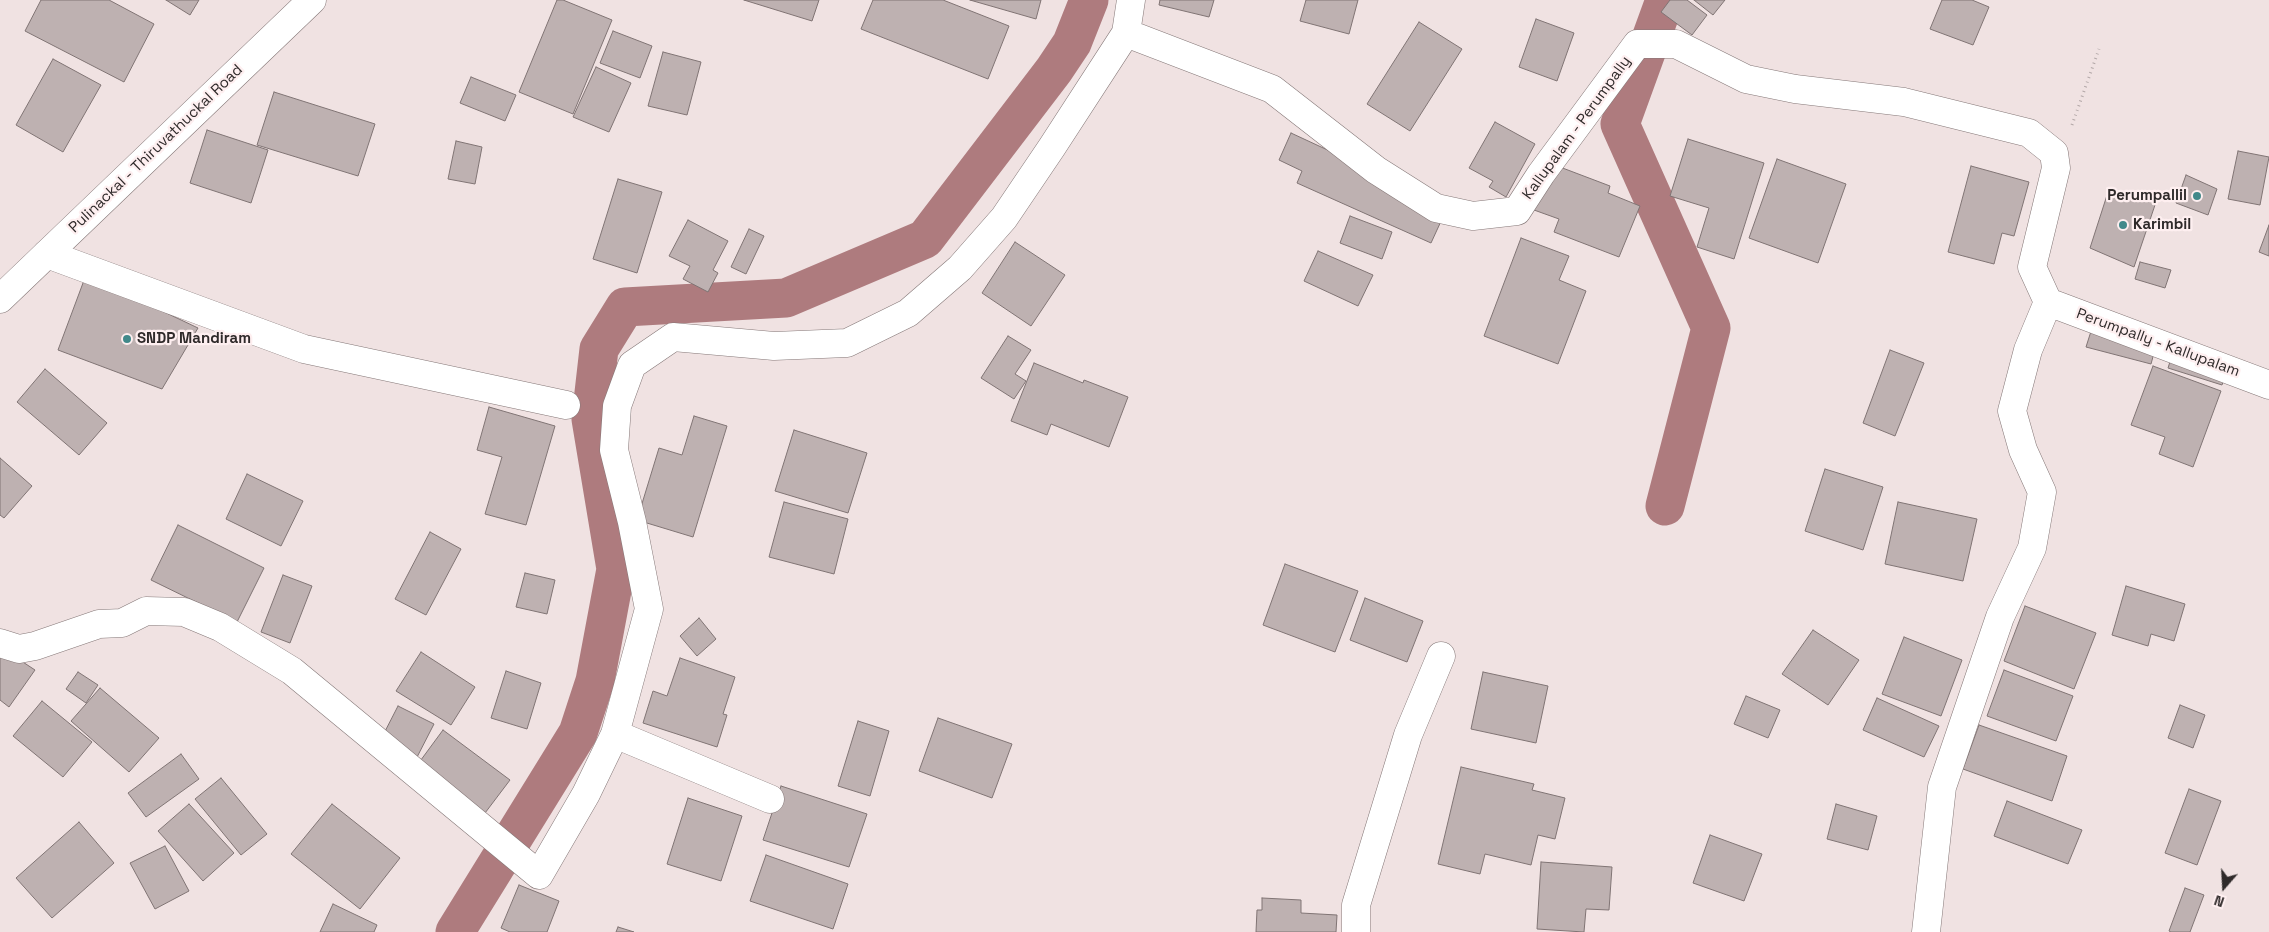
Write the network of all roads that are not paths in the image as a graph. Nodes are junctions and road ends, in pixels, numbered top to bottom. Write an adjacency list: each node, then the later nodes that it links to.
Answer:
1 (312, 0): 4 (street, Pulinackal - Thiruvathuckal Road)
2 (1131, 0): 3 (street)
3 (1126, 33): 6 (street, Kallupalam - Perumpally); 11 (street)
4 (47, 254): 5 (street, Pulinackal - Thiruvathuckal Road); 8 (street)
5 (0, 299)
6 (2048, 302): 7 (street, Perumpally - Kallupalam); 14 (street)
7 (2269, 384)
8 (566, 405)
9 (0, 643): 11 (street)
10 (1441, 656): 13 (street)
11 (615, 734): 12 (street)
12 (770, 799)
13 (1356, 932)
14 (1926, 932)

